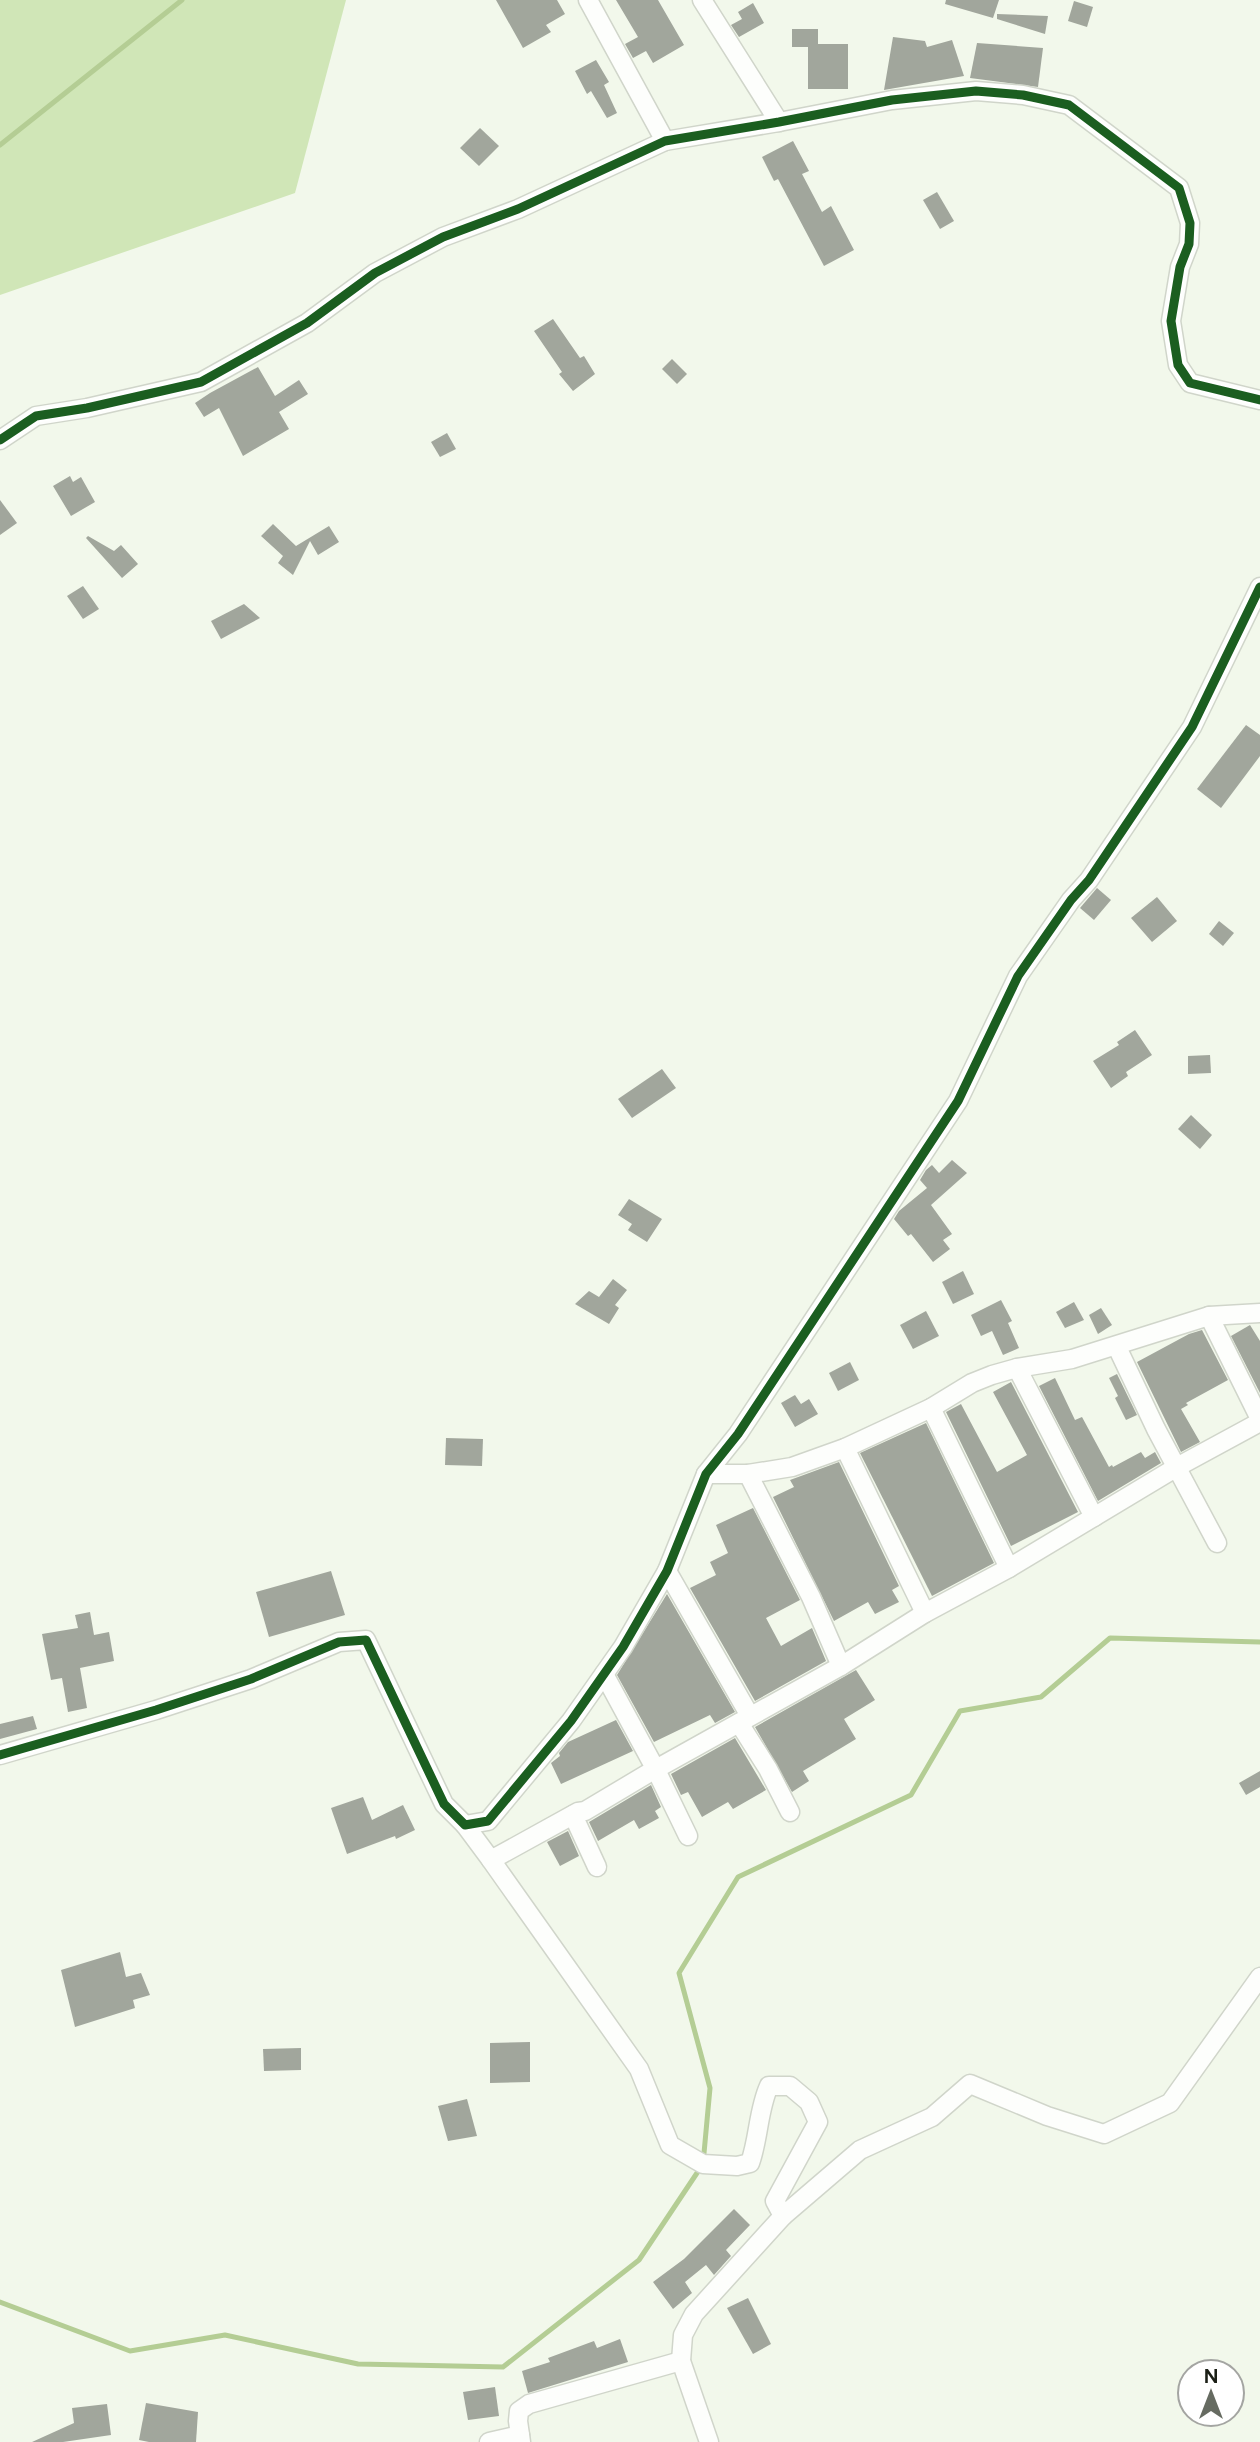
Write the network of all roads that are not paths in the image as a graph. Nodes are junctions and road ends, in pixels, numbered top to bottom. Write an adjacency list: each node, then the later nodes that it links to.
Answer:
1 (589, 0): 4 (street)
2 (702, 0): 3 (street)
3 (779, 122): 4 (street); 5 (street)
4 (665, 141): 6 (street)
5 (1260, 400)
6 (0, 440)
7 (1260, 587): 16 (street)
8 (1260, 1313): 9 (street)
9 (1209, 1317): 10 (street); 13 (street)
10 (1117, 1346): 11 (street); 15 (street)
11 (1017, 1368): 12 (street); 18 (street)
12 (931, 1408): 14 (street); 20 (street)
13 (1260, 1420): 15 (street)
14 (845, 1448): 17 (street); 22 (street)
15 (1177, 1467): 18 (street); 19 (street)
16 (706, 1474): 17 (street); 21 (street)
17 (748, 1474): 23 (street)
18 (1094, 1517): 20 (street)
19 (1217, 1543)
20 (1009, 1568): 22 (street)
21 (667, 1571): 24 (street); 25 (street)
22 (925, 1613): 23 (street)
23 (841, 1666): 25 (street)
24 (604, 1674): 27 (street); 30 (street)
25 (745, 1719): 27 (street); 28 (street)
26 (0, 1755): 30 (street)
27 (656, 1770): 29 (street); 31 (street)
28 (790, 1812)
29 (573, 1815): 32 (street); 33 (street)
30 (465, 1825): 32 (street)
31 (688, 1836)
32 (491, 1860): 35 (street)
33 (597, 1867)
34 (1260, 1977): 35 (street)
35 (783, 2216): 36 (street)
36 (681, 2361): 37 (street); 39 (street)
37 (520, 2438): 38 (street)
38 (489, 2442)
39 (709, 2442)

